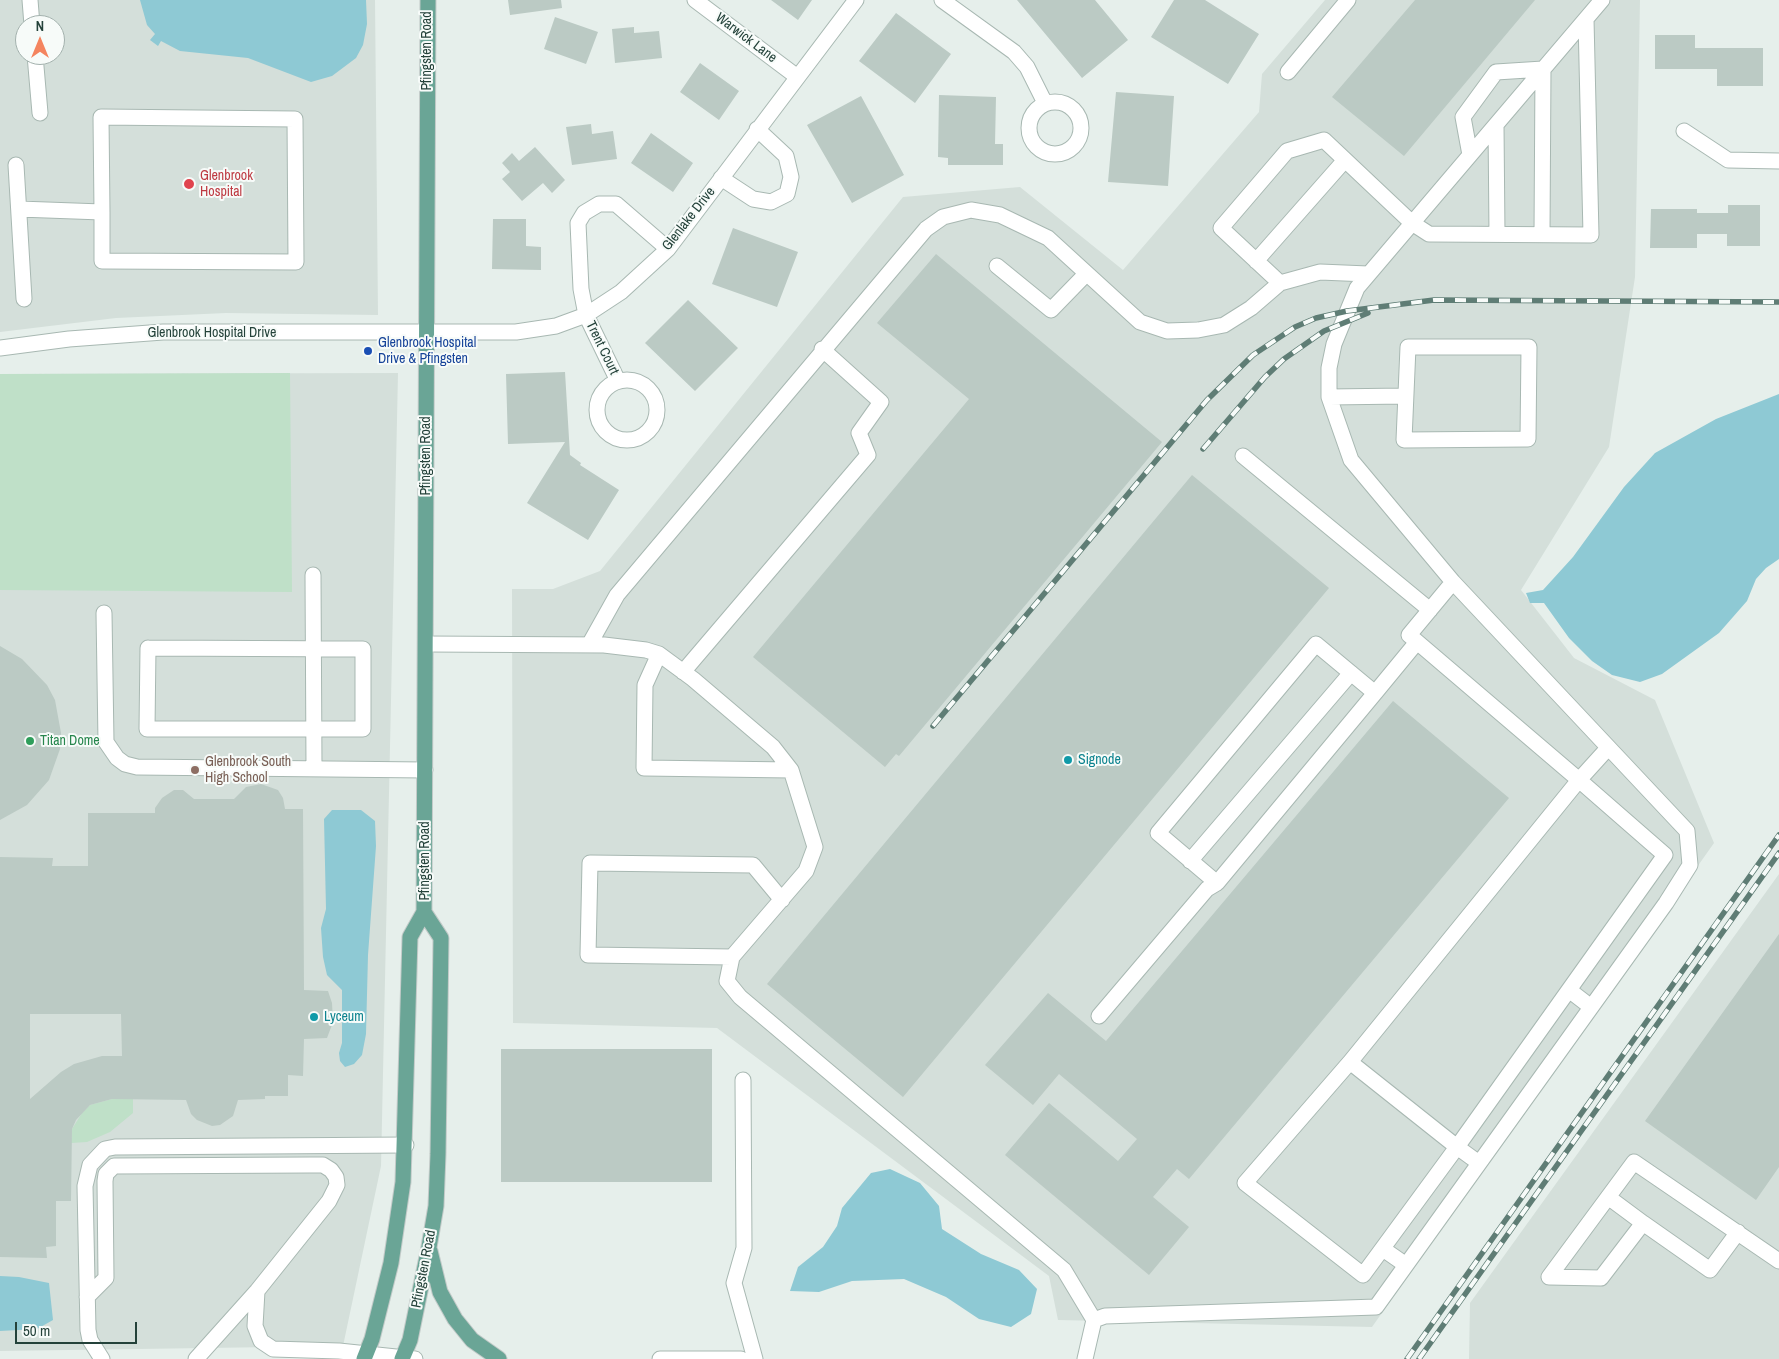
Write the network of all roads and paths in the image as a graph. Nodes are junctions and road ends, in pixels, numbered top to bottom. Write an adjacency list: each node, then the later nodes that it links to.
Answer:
1 (30, 0): 8 (street)
2 (428, 0): 37 (main road, Pfingsten Road)
3 (695, 0): 13 (street, Warwick Lane)
4 (856, 0): 13 (street, Glenlake Drive)
5 (942, 0): 14 (street)
6 (1348, 0): 12 (street)
7 (1602, 0): 9 (street)
8 (31, 15)
9 (1586, 19): 11 (street); 28 (street)
10 (36, 65): 15 (street)
11 (1543, 69): 16 (street); 19 (street); 28 (street)
12 (1288, 72)
13 (796, 76): 17 (street, Glenlake Drive)
14 (1045, 103)
15 (40, 113)
16 (1496, 125): 19 (street); 27 (street)
17 (757, 129): 23 (street, Glenlake Drive); 23 (street)
18 (1684, 131): 21 (street)
19 (1470, 155): 26 (street)
20 (1345, 160): 26 (street); 30 (street); 30 (street)
21 (1779, 161)
22 (16, 165): 24 (street)
23 (721, 178): 29 (street, Glenlake Drive)
24 (19, 209): 25 (street); 35 (street)
25 (102, 212): 25 (street)
26 (1412, 223): 27 (street); 33 (street)
27 (1497, 234): 28 (street)
28 (1542, 234)
29 (668, 249): 36 (street, Glenlake Drive); 36 (street, Trent Court)
30 (1256, 261): 34 (street)
31 (997, 266): 32 (street)
32 (1086, 274): 34 (street); 39 (street)
33 (1368, 274): 34 (street); 42 (street)
34 (1280, 283)
35 (24, 299)
36 (586, 315): 37 (street, Glenlake Drive); 40 (street, Trent Court)
37 (425, 334): 38 (street, Glenbrook Hospital Drive); 49 (main road, Pfingsten Road)
38 (0, 348)
39 (822, 349): 50 (street); 53 (street)
40 (618, 381): 40 (street, Trent Court)
41 (1405, 396): 41 (street); 42 (street)
42 (1329, 397): 45 (street)
43 (1243, 456): 46 (street)
44 (313, 575): 51 (street)
45 (1453, 582): 46 (street); 57 (street)
46 (1430, 610): 48 (street)
47 (104, 613): 58 (street)
48 (1417, 642): 55 (street); 61 (street)
49 (426, 644): 50 (street); 59 (main road, Pfingsten Road)
50 (589, 645): 52 (street)
51 (314, 649): 56 (street); 56 (street); 56 (street)
52 (659, 654): 53 (street); 60 (street)
53 (683, 672): 60 (street)
54 (1351, 673): 55 (street); 62 (street); 62 (street)
55 (1375, 693): 63 (street)
56 (314, 729): 58 (street)
57 (1608, 748): 61 (street); 68 (street)
58 (314, 767): 59 (street)
59 (425, 770): 65 (main road, Pfingsten Road)
60 (791, 770): 64 (street)
61 (1579, 780): 67 (street); 70 (street)
62 (1190, 861): 63 (street)
63 (1217, 883): 69 (street)
64 (782, 900): 66 (street); 66 (street)
65 (424, 912): 72 (main road, Pfingsten Road); 78 (main road, Pfingsten Road)
66 (732, 957): 84 (street)
67 (1569, 990): 68 (street); 73 (street)
68 (1591, 1007): 74 (street)
69 (1099, 1016)
70 (1350, 1062): 73 (street); 79 (street)
71 (743, 1080): 92 (street)
72 (406, 1145): 83 (street); 85 (main road, Pfingsten Road)
73 (1457, 1147): 74 (street); 79 (street)
74 (1479, 1164): 81 (street)
75 (1608, 1197): 76 (street); 76 (street); 77 (street)
76 (1643, 1223): 77 (street)
77 (1738, 1232): 80 (street)
78 (429, 1247): 88 (main road, Pfingsten Road); 89 (main road)
79 (1383, 1248): 81 (street)
80 (1779, 1260)
81 (1406, 1265): 84 (street)
82 (257, 1291): 83 (street); 85 (street); 87 (street)
83 (88, 1297): 86 (street)
84 (1094, 1320): 93 (street)
85 (365, 1356): 88 (street)
86 (102, 1359)
87 (196, 1359)
88 (407, 1359)
89 (499, 1359)
90 (660, 1359): 91 (street)
91 (741, 1359)
92 (755, 1359)
93 (1085, 1359)

